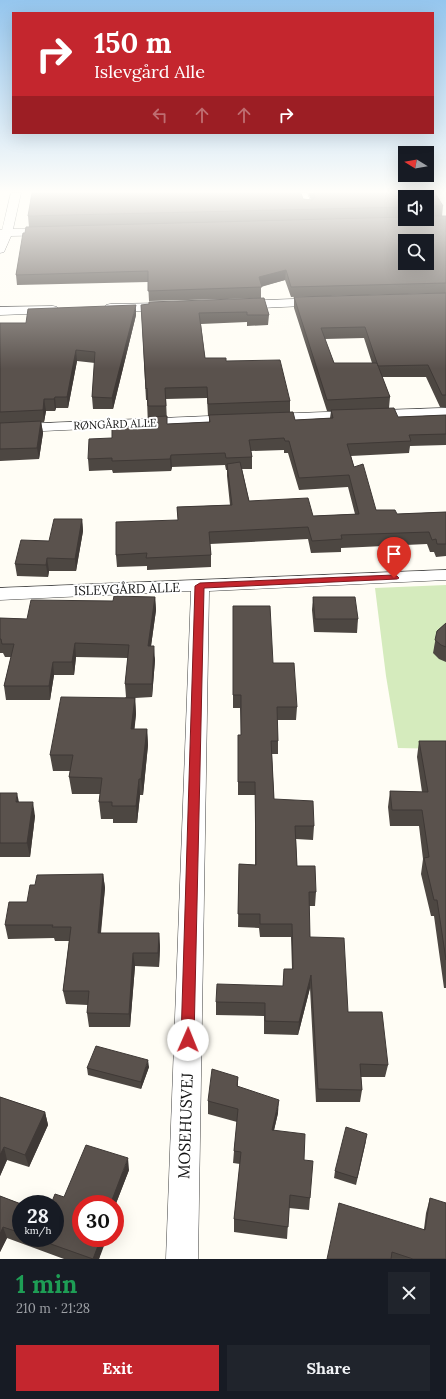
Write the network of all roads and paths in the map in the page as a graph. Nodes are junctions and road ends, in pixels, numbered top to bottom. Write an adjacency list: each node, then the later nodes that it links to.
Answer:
1 (330, 302): 2 (street)
2 (229, 305)
3 (182, 306): 4 (street)
4 (95, 309)
5 (63, 310): 6 (street)
6 (0, 312)
7 (446, 412): 8 (street, RØNGÅRD ALLE)
8 (0, 429)
9 (446, 575): 10 (street, ISLEVGÅRD ALLE)
10 (200, 586): 11 (street, ISLEVGÅRD ALLE); 12 (street, MOSEHUSVEJ)
11 (0, 594)
12 (182, 1259)

